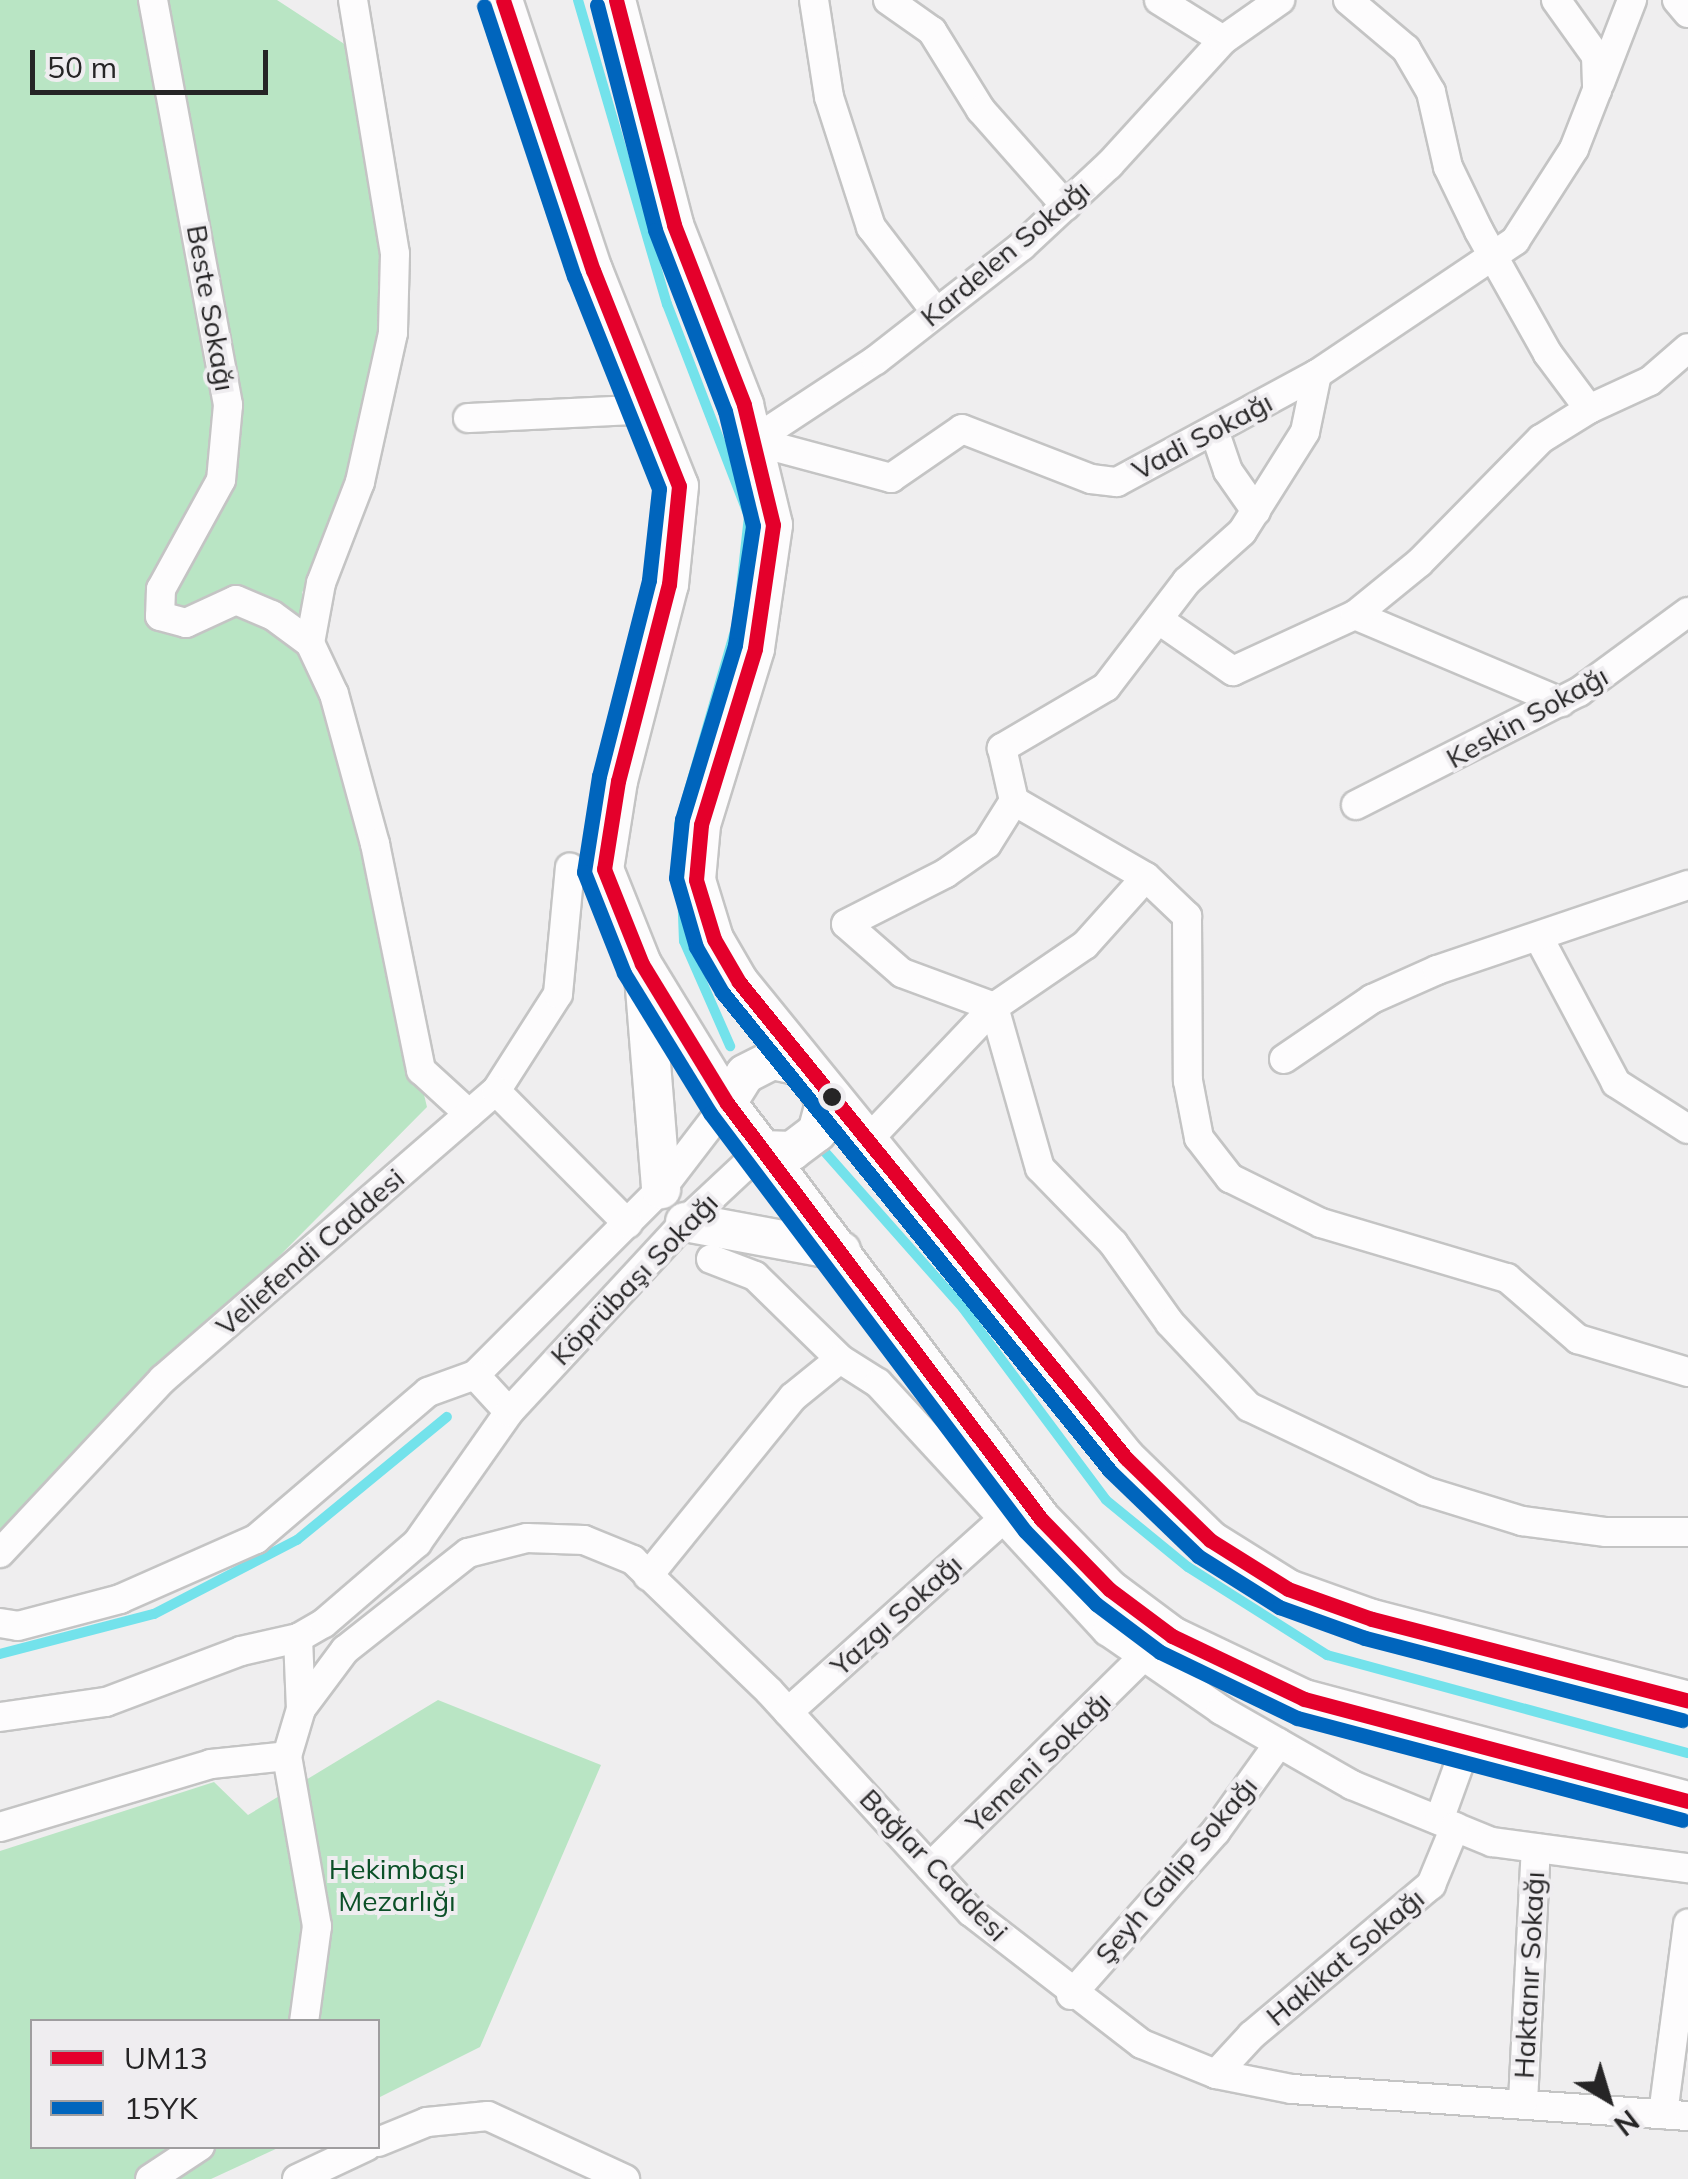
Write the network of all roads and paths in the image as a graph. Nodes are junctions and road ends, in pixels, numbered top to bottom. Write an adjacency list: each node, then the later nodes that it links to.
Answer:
1 (153, 0): 30 (street, Beste Sokağı)
2 (352, 0): 30 (street)
3 (503, 0): 21 (main road)
4 (616, 0): 25 (main road)
5 (814, 0): 18 (street)
6 (888, 0): 16 (street)
7 (1159, 0): 14 (street)
8 (1280, 0): 14 (street, Kardelen Sokağı)
9 (1348, 0): 17 (street)
10 (1556, 0): 15 (street)
11 (1632, 0): 15 (street, Vadi Sokağı)
12 (1677, 0): 13 (street)
13 (1688, 13)
14 (1223, 40): 16 (street, Kardelen Sokağı)
15 (1597, 90): 17 (street, Vadi Sokağı)
16 (1066, 206): 18 (street, Kardelen Sokağı)
17 (1496, 254): 20 (street, Vadi Sokağı); 22 (street)
18 (936, 312): 25 (street, Kardelen Sokağı)
19 (1688, 348): 22 (street)
20 (1318, 374): 24 (street, Vadi Sokağı); 26 (street)
21 (650, 409): 23 (street); 38 (main road)
22 (1588, 409): 28 (street)
23 (468, 418)
24 (1214, 430): 25 (street, Vadi Sokağı); 26 (street)
25 (752, 442): 41 (main road)
26 (1256, 512): 29 (street)
27 (1688, 612): 31 (street, Keskin Sokağı)
28 (1355, 615): 29 (street); 31 (street)
29 (1159, 620): 32 (street)
30 (310, 644): 44 (street)
31 (1561, 702): 33 (street, Keskin Sokağı)
32 (1014, 801): 35 (street); 39 (street)
33 (1356, 805)
34 (570, 868): 42 (street, Veliefendi Caddesi)
35 (1146, 876): 39 (street); 54 (street)
36 (1688, 884): 37 (street)
37 (1539, 938): 40 (street); 45 (street)
38 (642, 964): 43 (main road); 48 (main road)
39 (994, 1007): 46 (street); 58 (street)
40 (1284, 1059)
41 (813, 1076): 43 (main road); 46 (main road); 47 (main road)
42 (496, 1091): 44 (street, Veliefendi Caddesi); 50 (street)
43 (727, 1103): 47 (main road); 48 (street)
44 (469, 1114): 59 (street, Veliefendi Caddesi)
45 (1688, 1129)
46 (865, 1142): 64 (main road)
47 (762, 1150): 49 (street, Köprübaşı Sokağı); 51 (main road)
48 (662, 1189): 50 (street)
49 (684, 1222): 51 (main road); 56 (street, Köprübaşı Sokağı)
50 (628, 1224): 55 (street)
51 (841, 1251): 68 (main road)
52 (711, 1259): 53 (street)
53 (840, 1359): 57 (street); 60 (street)
54 (1688, 1372)
55 (474, 1375): 56 (street); 61 (street)
56 (509, 1412): 62 (street, Köprübaşı Sokağı)
57 (1004, 1518): 63 (street); 66 (street, Yazgı Sokağı)
58 (1688, 1532)
59 (0, 1553)
60 (648, 1576): 65 (street, Bağlar Caddesi); 66 (street, Bağlar Caddesi)
61 (0, 1623)
62 (298, 1638): 65 (street); 67 (street, Köprübaşı Sokağı)
63 (1144, 1656): 69 (street); 75 (street, Yemeni Sokağı)
64 (1688, 1701)
65 (301, 1709): 70 (street)
66 (788, 1712): 75 (street, Bağlar Caddesi)
67 (0, 1717)
68 (1468, 1740): 71 (main road); 72 (street, Hakikat Sokağı)
69 (1279, 1743): 72 (street); 78 (street, Şeyh Galip Sokağı)
70 (287, 1756): 73 (street); 79 (street)
71 (1688, 1801)
72 (1447, 1823): 74 (street); 80 (street, Hakikat Sokağı)
73 (0, 1827)
74 (1536, 1848): 76 (street); 81 (street, Haktanır Sokağı)
75 (930, 1867): 78 (street, Bağlar Caddesi)
76 (1688, 1868)
77 (1688, 1924): 82 (street)
78 (1072, 1994): 80 (street, Bağlar Caddesi)
79 (304, 2019)
80 (1216, 2074): 81 (street, Bağlar Caddesi)
81 (1523, 2102): 82 (street, Bağlar Caddesi)
82 (1675, 2115)
83 (380, 2141): 88 (street)
84 (195, 2149): 86 (street)
85 (362, 2149): 87 (street)
86 (150, 2179)
87 (297, 2179)
88 (625, 2179)

